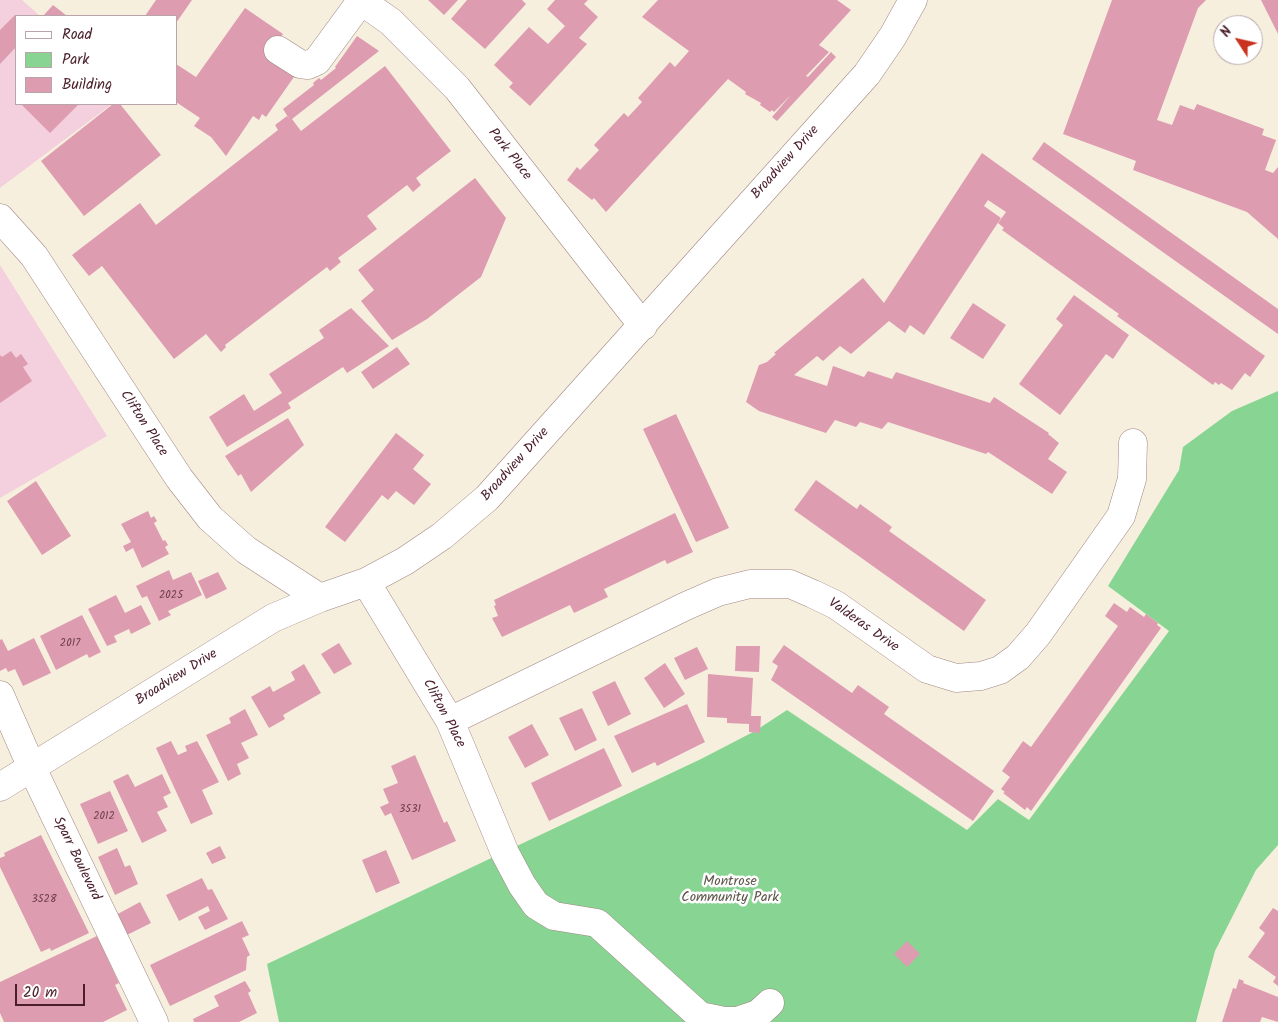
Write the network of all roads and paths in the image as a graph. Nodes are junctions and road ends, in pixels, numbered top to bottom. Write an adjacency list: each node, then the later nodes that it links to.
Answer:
1 (360, 0): 3 (street); 5 (street, Park Place)
2 (913, 0): 5 (street, Broadview Drive)
3 (278, 50)
4 (0, 218): 8 (street, Clifton Place)
5 (643, 326): 7 (street, Broadview Drive)
6 (1134, 443): 10 (street, Valderas Drive)
7 (366, 582): 8 (street, Broadview Drive); 10 (street, Clifton Place)
8 (320, 598): 11 (street, Broadview Drive)
9 (0, 695): 11 (street, Sparr Boulevard)
10 (450, 720): 13 (street, Clifton Place)
11 (32, 768): 12 (street, Broadview Drive); 14 (street, Sparr Boulevard)
12 (0, 786)
13 (770, 1003)
14 (154, 1022)

